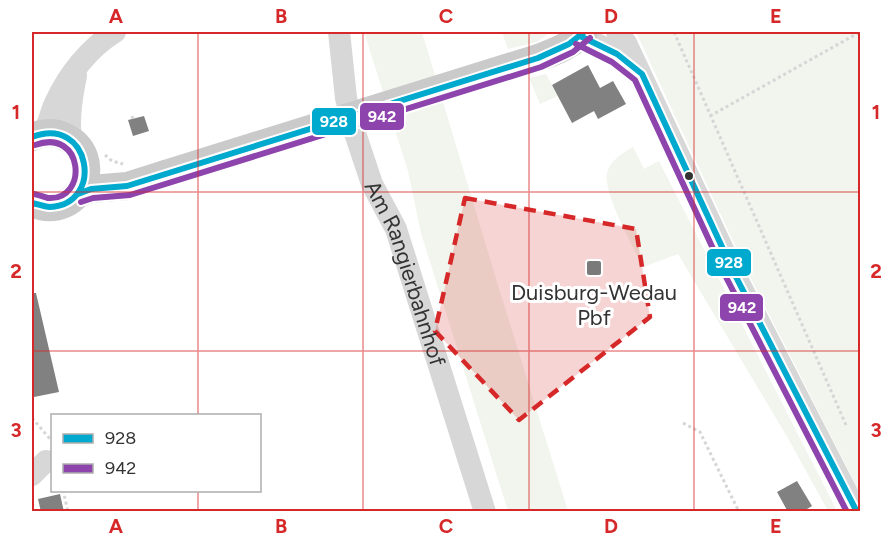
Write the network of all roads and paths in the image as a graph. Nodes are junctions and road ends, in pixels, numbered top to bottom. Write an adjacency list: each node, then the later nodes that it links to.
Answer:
1 (115, 32): 7 (street)
2 (339, 32): 22 (street, Am Rangierbahnhof)
3 (617, 32): 8 (street)
4 (674, 32): 9 (path)
5 (861, 32): 9 (path)
6 (582, 34): 8 (street); 13 (main road, bridge)
7 (77, 68): 10 (street); 11 (street)
8 (642, 74): 24 (street)
9 (710, 116): 18 (path)
10 (37, 135): 11 (main road)
11 (86, 152): 12 (path); 13 (main road); 14 (main road)
12 (126, 165)
13 (165, 174): 14 (main road)
14 (78, 194): 15 (main road)
15 (33, 205)
16 (32, 418): 19 (path)
17 (684, 423): 23 (path)
18 (846, 425)
19 (43, 458)
20 (63, 492): 21 (path)
21 (68, 512)
22 (485, 512)
23 (739, 512)
24 (857, 512)

